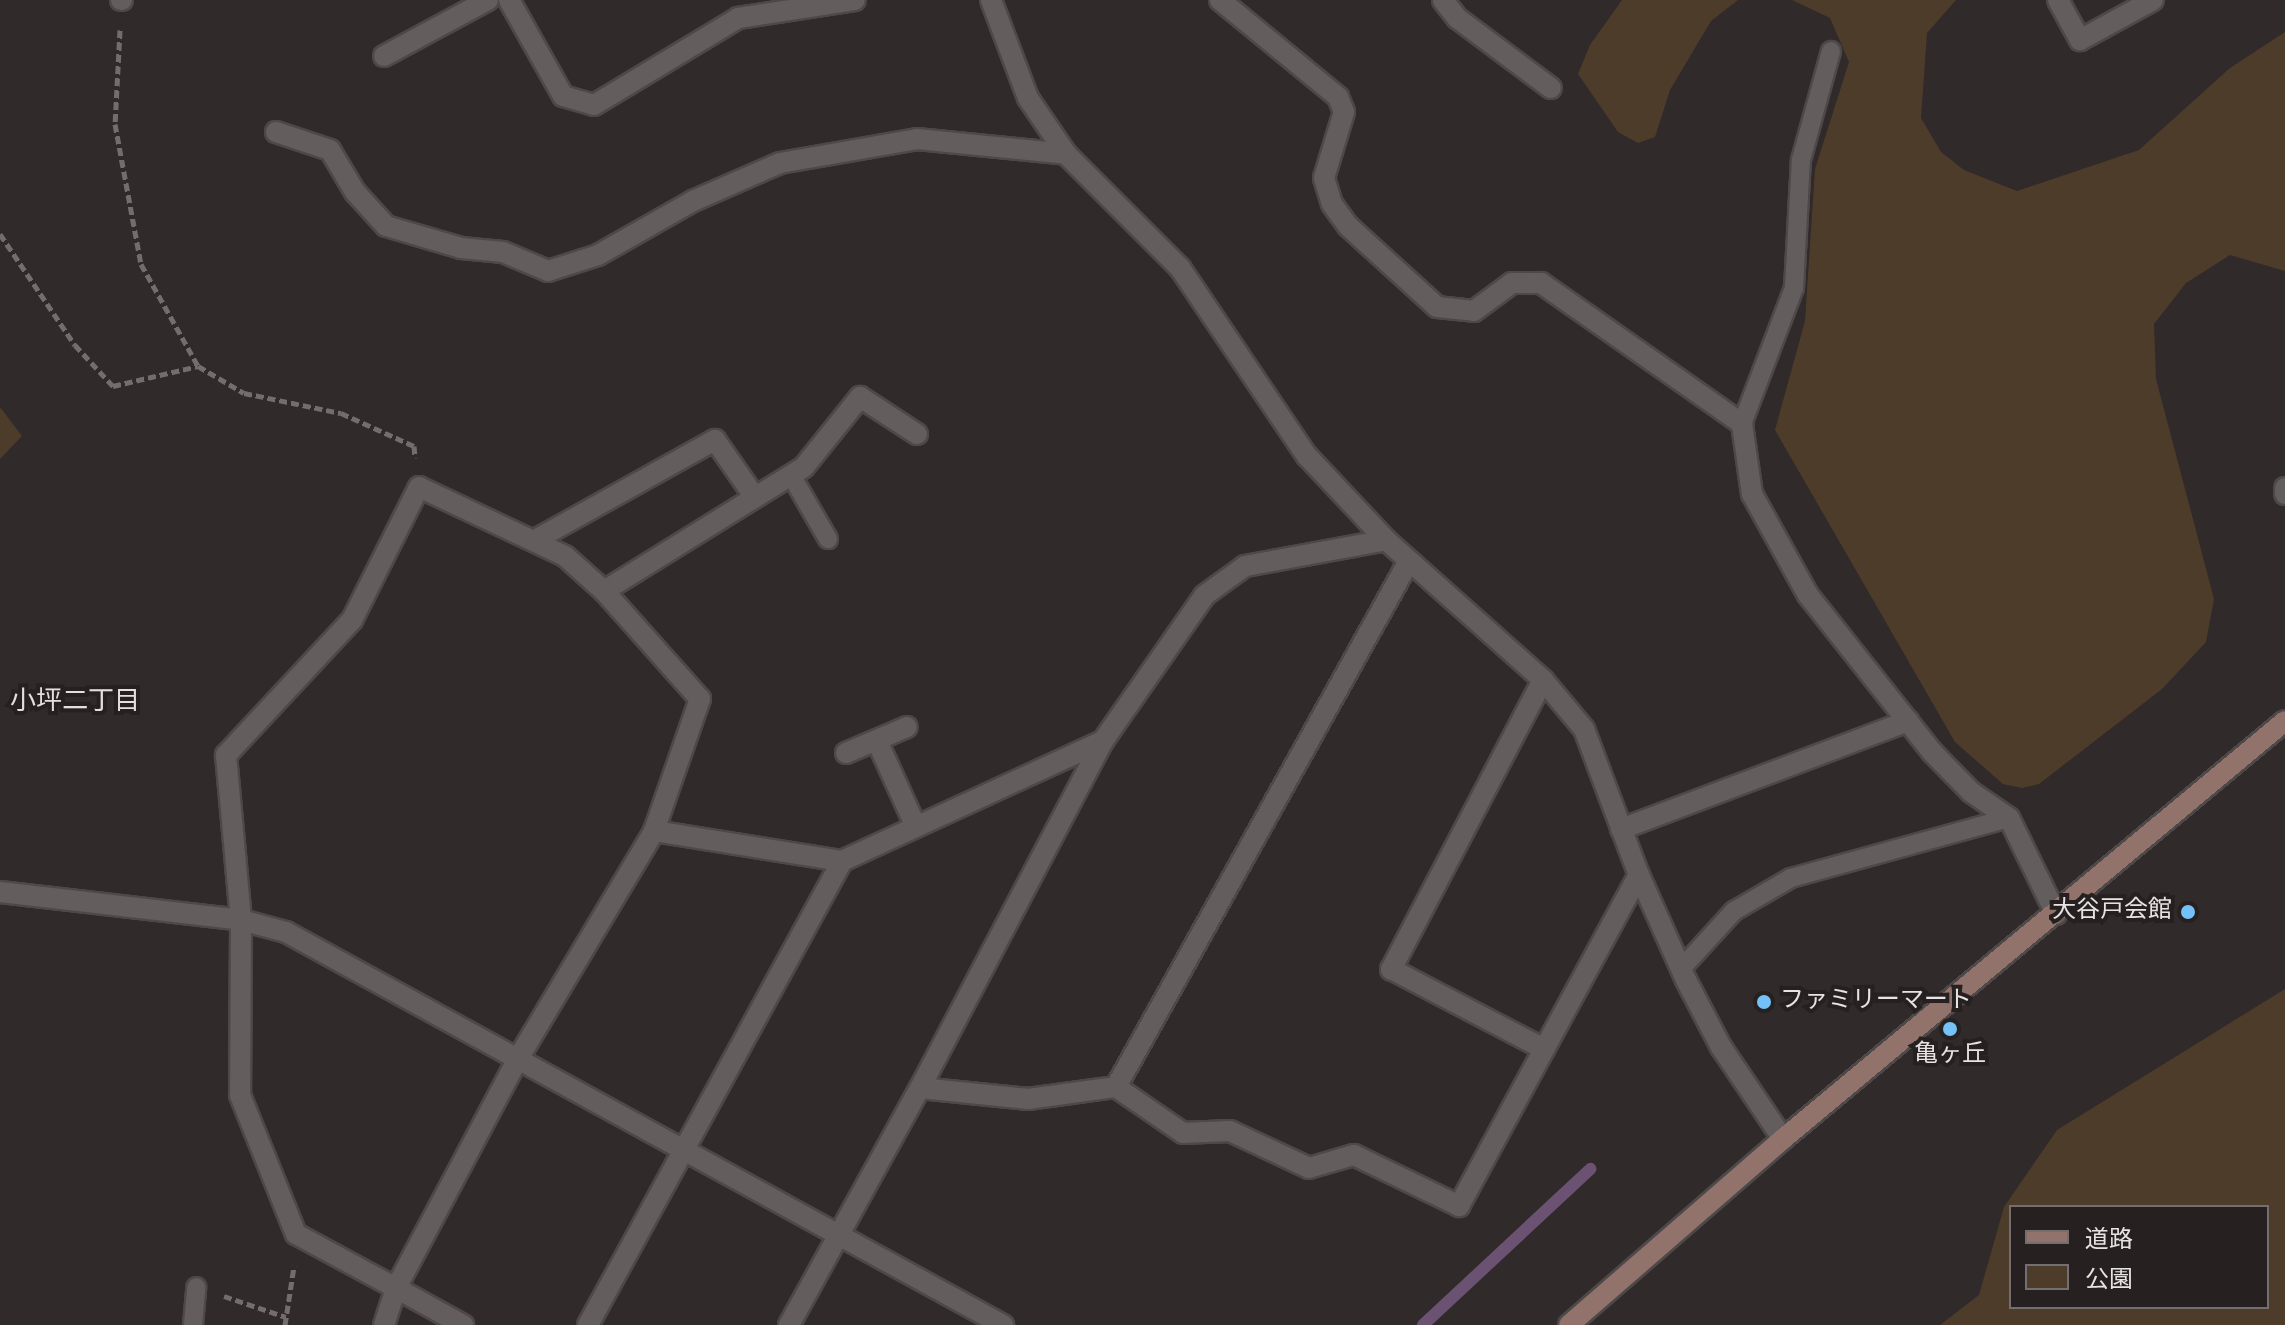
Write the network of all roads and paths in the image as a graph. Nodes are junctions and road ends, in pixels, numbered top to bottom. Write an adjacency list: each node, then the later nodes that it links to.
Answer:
1 (122, 0): 16 (path)
2 (488, 0): 11 (street)
3 (509, 0): 4 (street)
4 (855, 0)
5 (991, 0): 14 (street)
6 (1220, 0): 17 (street)
7 (1443, 0): 12 (street)
8 (2058, 0): 9 (street)
9 (2153, 0)
10 (1831, 51): 17 (lane)
11 (384, 56)
12 (1551, 88)
13 (276, 132): 14 (street)
14 (1066, 154): 26 (street)
15 (0, 234): 16 (path)
16 (198, 366): 20 (path)
17 (1742, 424): 30 (street)
18 (917, 434): 19 (street)
19 (791, 475): 23 (street); 25 (lane)
20 (419, 487): 24 (street); 44 (street)
21 (2285, 488): 22 (street)
22 (2285, 494)
23 (754, 496): 24 (street); 28 (street)
24 (537, 539): 28 (street)
25 (828, 539)
26 (1386, 540): 27 (street); 34 (street)
27 (1409, 561): 29 (street); 48 (street)
28 (604, 591): 39 (street)
29 (1543, 680): 38 (street); 46 (street)
30 (1908, 721): 36 (street); 38 (street)
31 (2285, 721): 43 (street)
32 (907, 727): 33 (street)
33 (877, 741): 35 (street); 37 (street)
34 (1103, 741): 37 (street); 49 (street)
35 (846, 753)
36 (2009, 818): 43 (street); 45 (lane)
37 (916, 827): 40 (street)
38 (1621, 829): 41 (street)
39 (654, 831): 40 (street); 47 (street)
40 (842, 861): 51 (street)
41 (1639, 875): 45 (street); 46 (street)
42 (0, 892): 44 (street)
43 (2056, 914): 50 (street)
44 (241, 920): 47 (street); 53 (street)
45 (1681, 969): 50 (street)
46 (1544, 1049): 48 (street)
47 (519, 1057): 51 (street); 55 (street)
48 (1116, 1087): 49 (street)
49 (920, 1088): 52 (street)
50 (1783, 1139): 64 (street)
51 (683, 1153): 52 (street); 62 (street)
52 (839, 1234): 57 (street); 63 (street)
53 (305, 1240): 55 (street); 56 (path)
54 (196, 1287): 56 (path); 58 (lane)
55 (396, 1288): 60 (street); 61 (street)
56 (286, 1317): 59 (path)
57 (995, 1323)
58 (193, 1325)
59 (285, 1325)
60 (384, 1325)
61 (463, 1325)
62 (588, 1325)
63 (789, 1325)
64 (1569, 1325)

